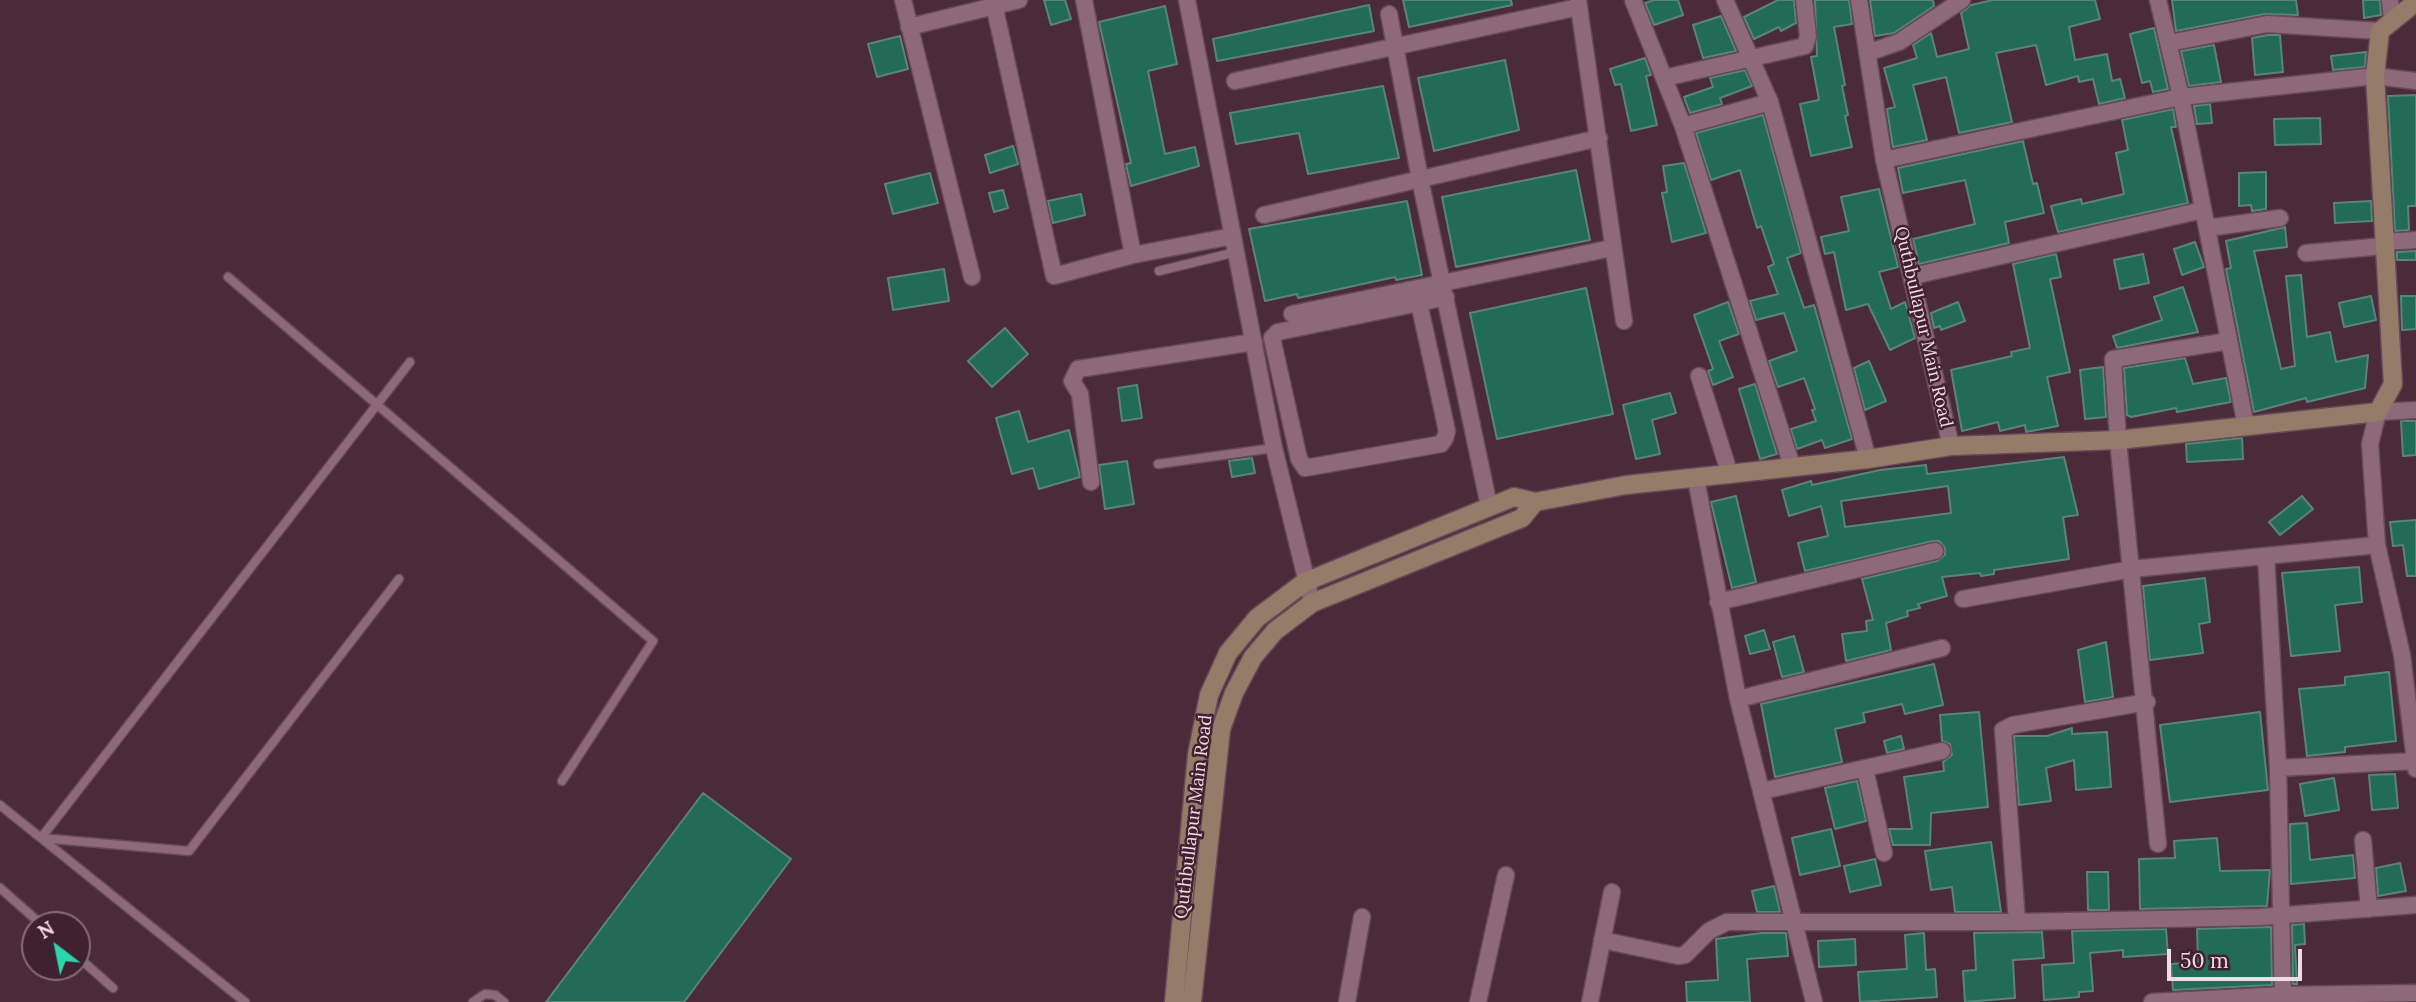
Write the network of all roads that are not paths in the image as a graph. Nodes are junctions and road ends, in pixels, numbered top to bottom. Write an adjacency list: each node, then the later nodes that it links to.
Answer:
1 (903, 0): 17 (street)
2 (1019, 0): 13 (street)
3 (1084, 0): 41 (street)
4 (1187, 0): 37 (street)
5 (1633, 0): 23 (street)
6 (1725, 0): 21 (street)
7 (1804, 0): 21 (street)
8 (1859, 0): 20 (street, Quthbullapur Main Road)
9 (1962, 0): 20 (street)
10 (2158, 0): 18 (street)
11 (2390, 0): 16 (street)
12 (2416, 2): 16 (main road)
13 (994, 3): 17 (street); 41 (street)
14 (1578, 3): 19 (street); 29 (street)
15 (1389, 14): 19 (street)
16 (2386, 25): 18 (street); 22 (main road)
17 (909, 27): 45 (street)
18 (2169, 43): 26 (street)
19 (1395, 47): 24 (street); 31 (street)
20 (1867, 53): 30 (street, Quthbullapur Main Road)
21 (1753, 60): 23 (street); 27 (street)
22 (2375, 76): 25 (street); 26 (street); 38 (main road)
23 (1664, 78): 28 (street)
24 (1235, 81)
25 (2416, 81)
26 (2181, 97): 30 (street); 32 (street)
27 (1770, 102): 28 (street); 61 (street)
28 (1683, 126): 63 (street)
29 (1599, 138): 31 (street); 39 (street)
30 (1884, 160): 43 (street, Quthbullapur Main Road)
31 (1420, 179): 33 (street); 46 (street)
32 (2203, 210): 35 (street); 43 (street)
33 (1264, 215)
34 (2280, 218): 35 (street)
35 (2207, 228): 50 (street)
36 (2416, 240): 38 (street)
37 (1235, 244): 41 (street); 42 (lane); 51 (street)
38 (2384, 244): 40 (street); 56 (main road)
39 (1612, 248): 46 (street); 49 (street)
40 (2306, 253)
41 (1133, 255)
42 (1160, 271)
43 (1913, 276): 59 (street, Quthbullapur Main Road)
44 (228, 277): 54 (lane)
45 (972, 277)
46 (1445, 291): 47 (street); 48 (street); 68 (street)
47 (1419, 303): 47 (street)
48 (1292, 314)
49 (1623, 321)
50 (2229, 341): 57 (street); 58 (street)
51 (1254, 342): 60 (street); 66 (street)
52 (410, 362): 54 (lane)
53 (1699, 376): 64 (street)
54 (377, 405): 86 (lane); 89 (lane)
55 (2416, 410): 56 (street)
56 (2378, 412): 57 (main road); 69 (street)
57 (2246, 426): 58 (main road)
58 (2118, 440): 59 (main road); 72 (street)
59 (1951, 446): 61 (main road, Quthbullapur Main Road)
60 (1274, 447): 62 (lane); 74 (street)
61 (1868, 459): 63 (main road, Quthbullapur Main Road)
62 (1158, 464)
63 (1793, 466): 64 (main road, Quthbullapur Main Road)
64 (1730, 475): 65 (main road, Quthbullapur Main Road)
65 (1696, 480): 67 (main road, Quthbullapur Main Road); 76 (street)
66 (1091, 482)
67 (1535, 502): 68 (main road, Quthbullapur Main Road); 77 (main road, Quthbullapur Main Road)
68 (1489, 506): 74 (main road, Quthbullapur Main Road)
69 (2377, 545): 71 (street); 82 (street)
70 (1935, 551): 76 (street)
71 (2266, 556): 72 (street); 83 (street)
72 (2132, 569): 75 (street); 80 (street)
73 (399, 579): 89 (lane)
74 (1305, 582): 77 (street); 111 (main road, Quthbullapur Main Road)
75 (1963, 599)
76 (1718, 602): 79 (street)
77 (1312, 603): 112 (main road, Quthbullapur Main Road)
78 (1941, 648): 79 (street)
79 (1738, 699): 87 (street)
80 (2147, 702): 91 (street); 102 (street)
81 (1942, 751): 84 (street)
82 (2416, 761): 83 (street); 85 (street)
83 (2278, 768): 99 (street)
84 (1865, 769): 87 (street); 92 (street)
85 (2416, 769)
86 (562, 781)
87 (1762, 791): 101 (street)
88 (0, 805): 89 (lane)
89 (41, 838): 108 (lane)
90 (2363, 840): 97 (street)
91 (2158, 844)
92 (1884, 853)
93 (1506, 875): 114 (street)
94 (0, 888): 98 (lane)
95 (1612, 892): 103 (street)
96 (2416, 905): 97 (street)
97 (2369, 909): 99 (street)
98 (26, 911)
99 (2280, 916): 102 (street); 107 (street)
100 (1362, 917): 113 (street)
101 (1796, 920): 102 (street); 103 (street); 116 (street)
102 (2017, 922)
103 (1602, 940): 115 (street)
104 (91, 968): 105 (lane)
105 (113, 988)
106 (2416, 993): 107 (street)
107 (2283, 999): 117 (street)
108 (246, 1002)
109 (472, 1002): 110 (lane)
110 (504, 1002)
111 (1174, 1002)
112 (1192, 1002)
113 (1347, 1002)
114 (1478, 1002)
115 (1590, 1002)
116 (1814, 1002)
117 (2152, 1002)

